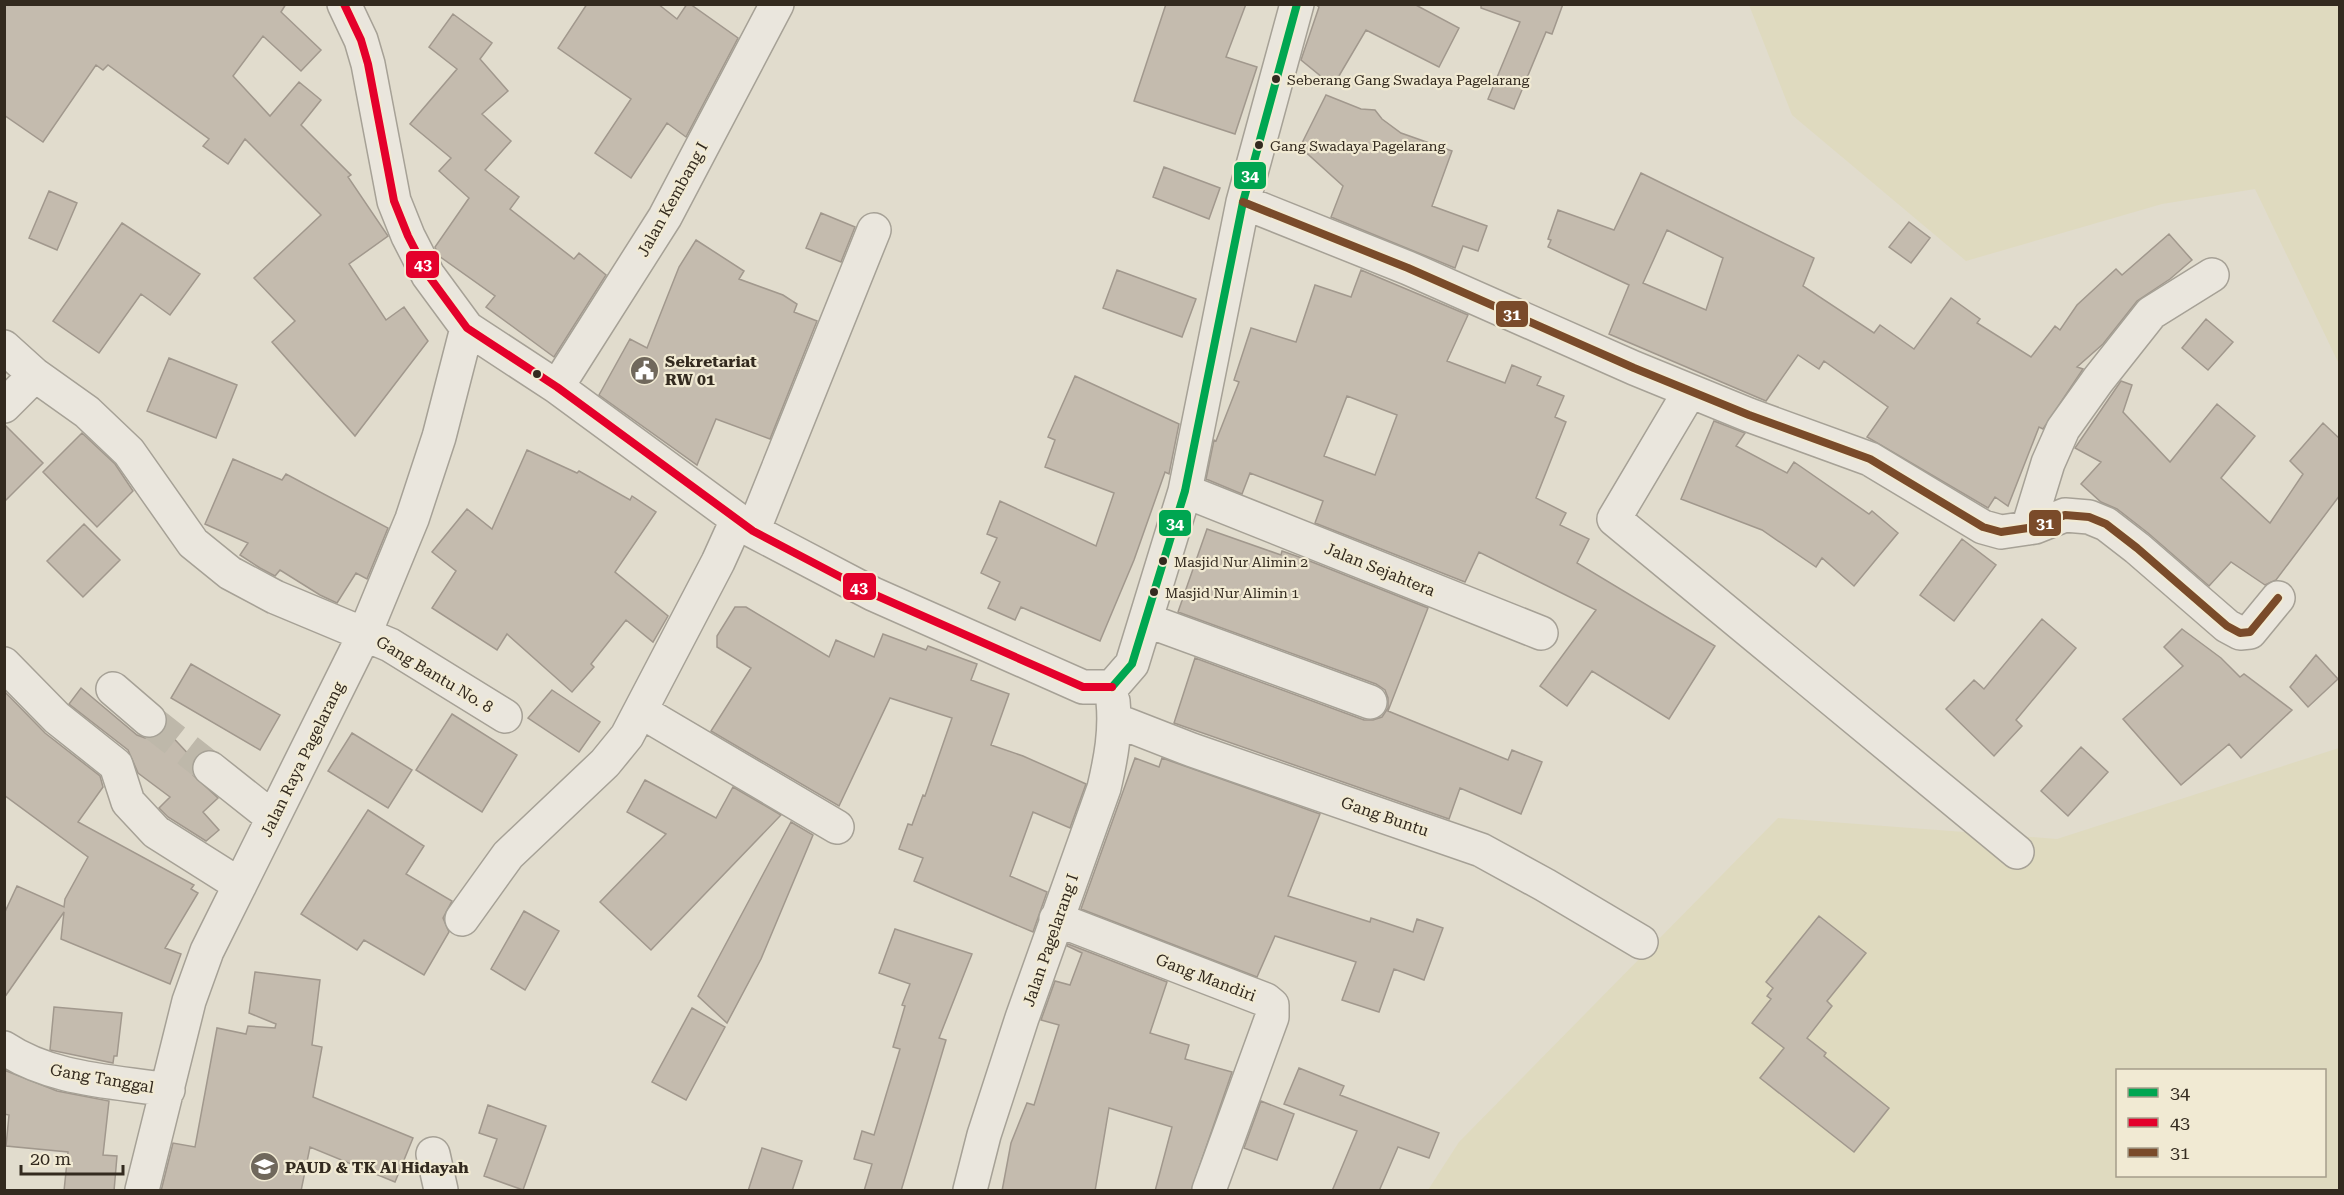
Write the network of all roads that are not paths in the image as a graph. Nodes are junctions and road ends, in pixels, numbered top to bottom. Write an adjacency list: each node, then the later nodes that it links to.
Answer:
1 (344, 4): 7 (street)
2 (1297, 4): 4 (street)
3 (764, 9): 10 (street, Jalan Kembang I)
4 (1243, 202): 11 (street); 13 (street)
5 (874, 230): 14 (street)
6 (2212, 275): 15 (street)
7 (467, 328): 10 (street); 18 (street, Jalan Raya Pagelarang)
8 (4, 347): 9 (street, Gang Bantu No. 8)
9 (35, 375): 12 (street); 18 (street, Gang Bantu No. 8)
10 (556, 387): 14 (street)
11 (1690, 391): 15 (street); 31 (street)
12 (4, 406)
13 (1185, 491): 17 (street); 19 (street, Jalan Sejahtera)
14 (745, 526): 21 (street); 24 (street)
15 (2028, 528): 16 (street)
16 (2278, 597)
17 (1146, 620): 21 (street); 23 (street)
18 (365, 633): 25 (street, Gang Bantu No. 8); 29 (street, Jalan Raya Pagelarang)
19 (1541, 633)
20 (4, 664): 32 (street)
21 (1112, 687): 27 (street, Jalan Pagelarang I)
22 (113, 689): 26 (street)
23 (1370, 702)
24 (642, 712): 30 (street); 33 (street)
25 (505, 716)
26 (149, 720)
27 (1115, 720): 34 (street, Jalan Pagelarang I); 35 (street, Gang Buntu)
28 (210, 768): 29 (street)
29 (273, 819): 32 (street, Jalan Raya Pagelarang)
30 (837, 827)
31 (2017, 852)
32 (240, 885): 37 (street, Jalan Raya Pagelarang)
33 (462, 919)
34 (1056, 919): 41 (street, Jalan Pagelarang I); 42 (street, Gang Mandiri)
35 (1641, 942)
36 (4, 1048): 37 (street, Gang Tanggal)
37 (168, 1090): 39 (street, Jalan Raya Pagelarang)
38 (433, 1155): 40 (street)
39 (142, 1191)
40 (441, 1191)
41 (970, 1191)
42 (1209, 1191)

